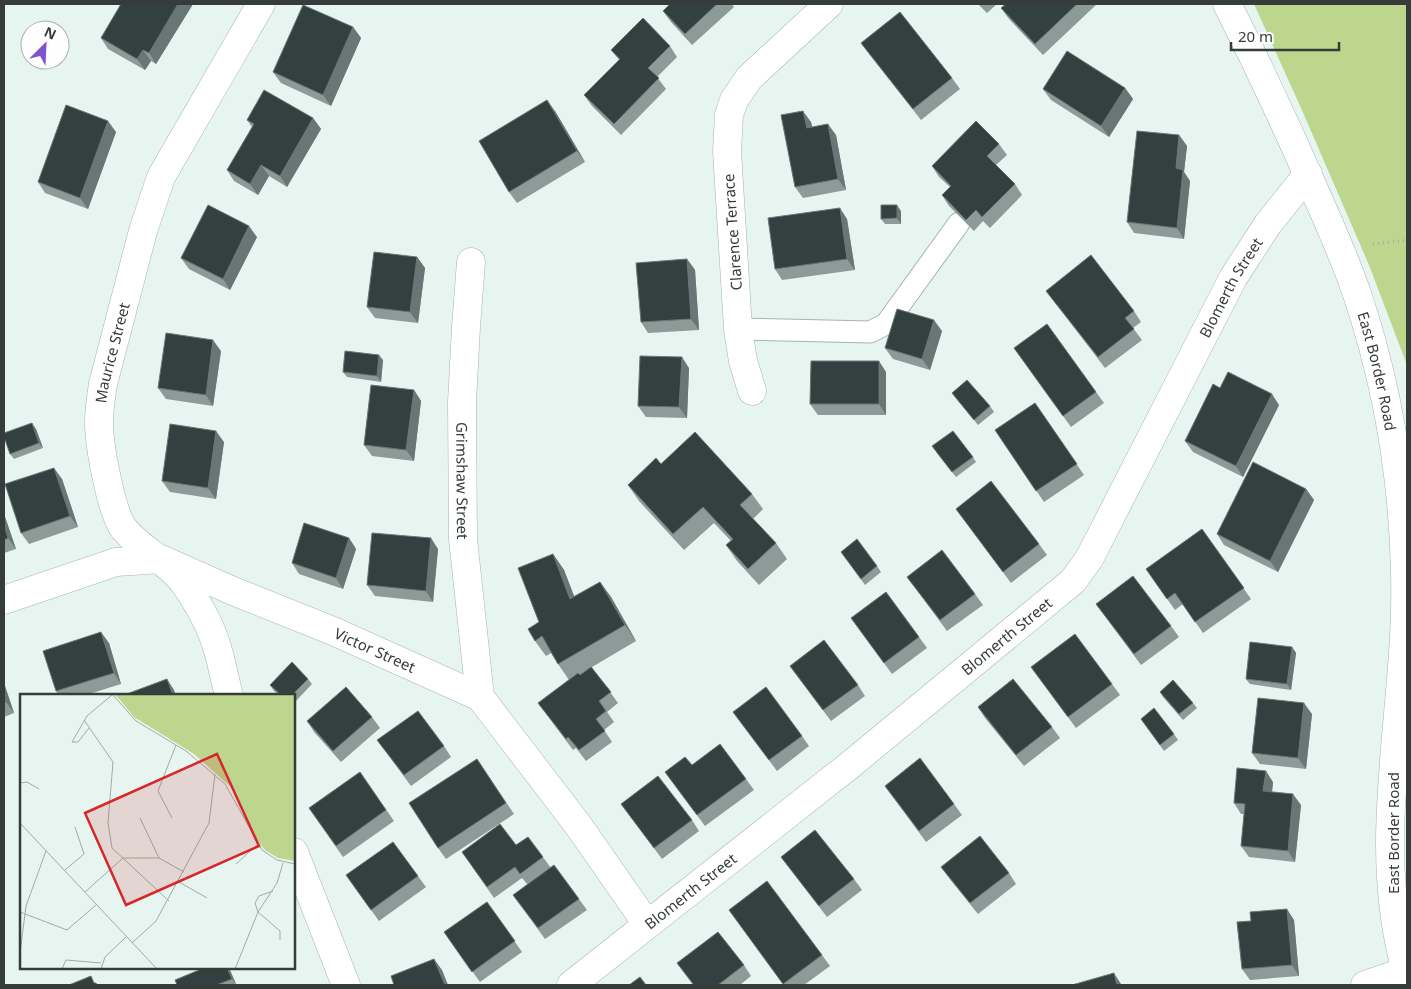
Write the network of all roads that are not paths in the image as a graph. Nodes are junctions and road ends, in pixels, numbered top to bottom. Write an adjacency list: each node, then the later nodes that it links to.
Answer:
1 (261, 4): 9 (street, Maurice Street)
2 (829, 4): 7 (street, Clarence Terrace)
3 (1227, 4): 4 (street, East Border Road)
4 (1308, 174): 14 (street, Blomerth Street); 15 (street, East Border Road)
5 (959, 223): 7 (lane)
6 (472, 262): 12 (street, Grimshaw Street)
7 (738, 329): 8 (street, Clarence Terrace)
8 (752, 390)
9 (161, 560): 10 (street, Victor Street); 11 (street, Maurice Street); 12 (street, Victor Street)
10 (4, 600)
11 (229, 694)
12 (480, 697): 14 (street, Victor Street)
13 (295, 855): 16 (street)
14 (648, 924): 17 (street, Blomerth Street)
15 (1407, 973): 18 (street)
16 (346, 985)
17 (571, 985)
18 (1365, 985)

